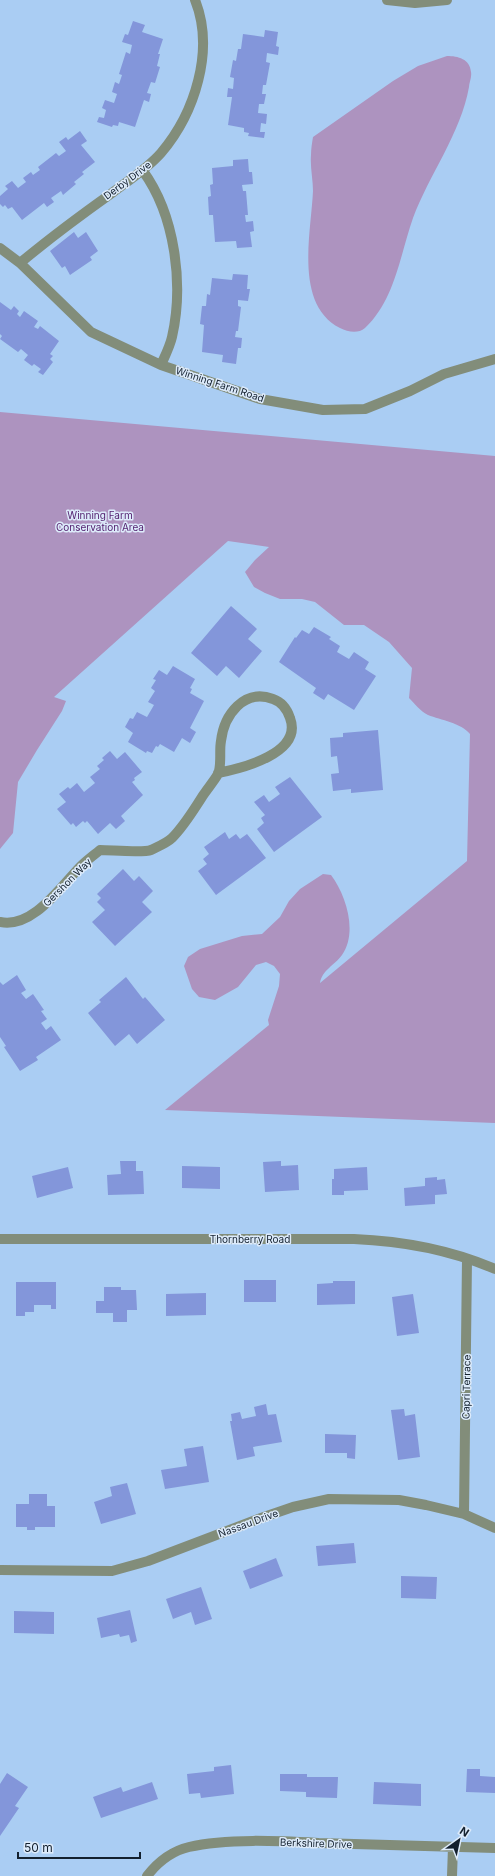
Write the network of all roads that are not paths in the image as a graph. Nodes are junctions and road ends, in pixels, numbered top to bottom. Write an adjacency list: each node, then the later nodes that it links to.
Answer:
1 (195, 0): 4 (street, Derby Drive)
2 (387, 0): 3 (street)
3 (447, 0)
4 (143, 171): 6 (street, Derby Drive); 8 (street)
5 (0, 248): 6 (street, Winning Farm Road)
6 (20, 262): 8 (street, Winning Farm Road)
7 (495, 359): 8 (street, Winning Farm Road)
8 (161, 365)
9 (218, 773): 9 (street, Gershon Way); 10 (street, Gershon Way)
10 (0, 922)
11 (0, 1239): 12 (street, Thornberry Road)
12 (468, 1259): 13 (street, Thornberry Road); 14 (street, Capri Terrace)
13 (495, 1269)
14 (464, 1514): 15 (street, Nassau Drive); 16 (street, Nassau Drive)
15 (495, 1528)
16 (0, 1570)
17 (453, 1847): 18 (street, Berkshire Drive); 19 (street, Berkshire Drive); 20 (street)
18 (495, 1848)
19 (147, 1876)
20 (452, 1876)

